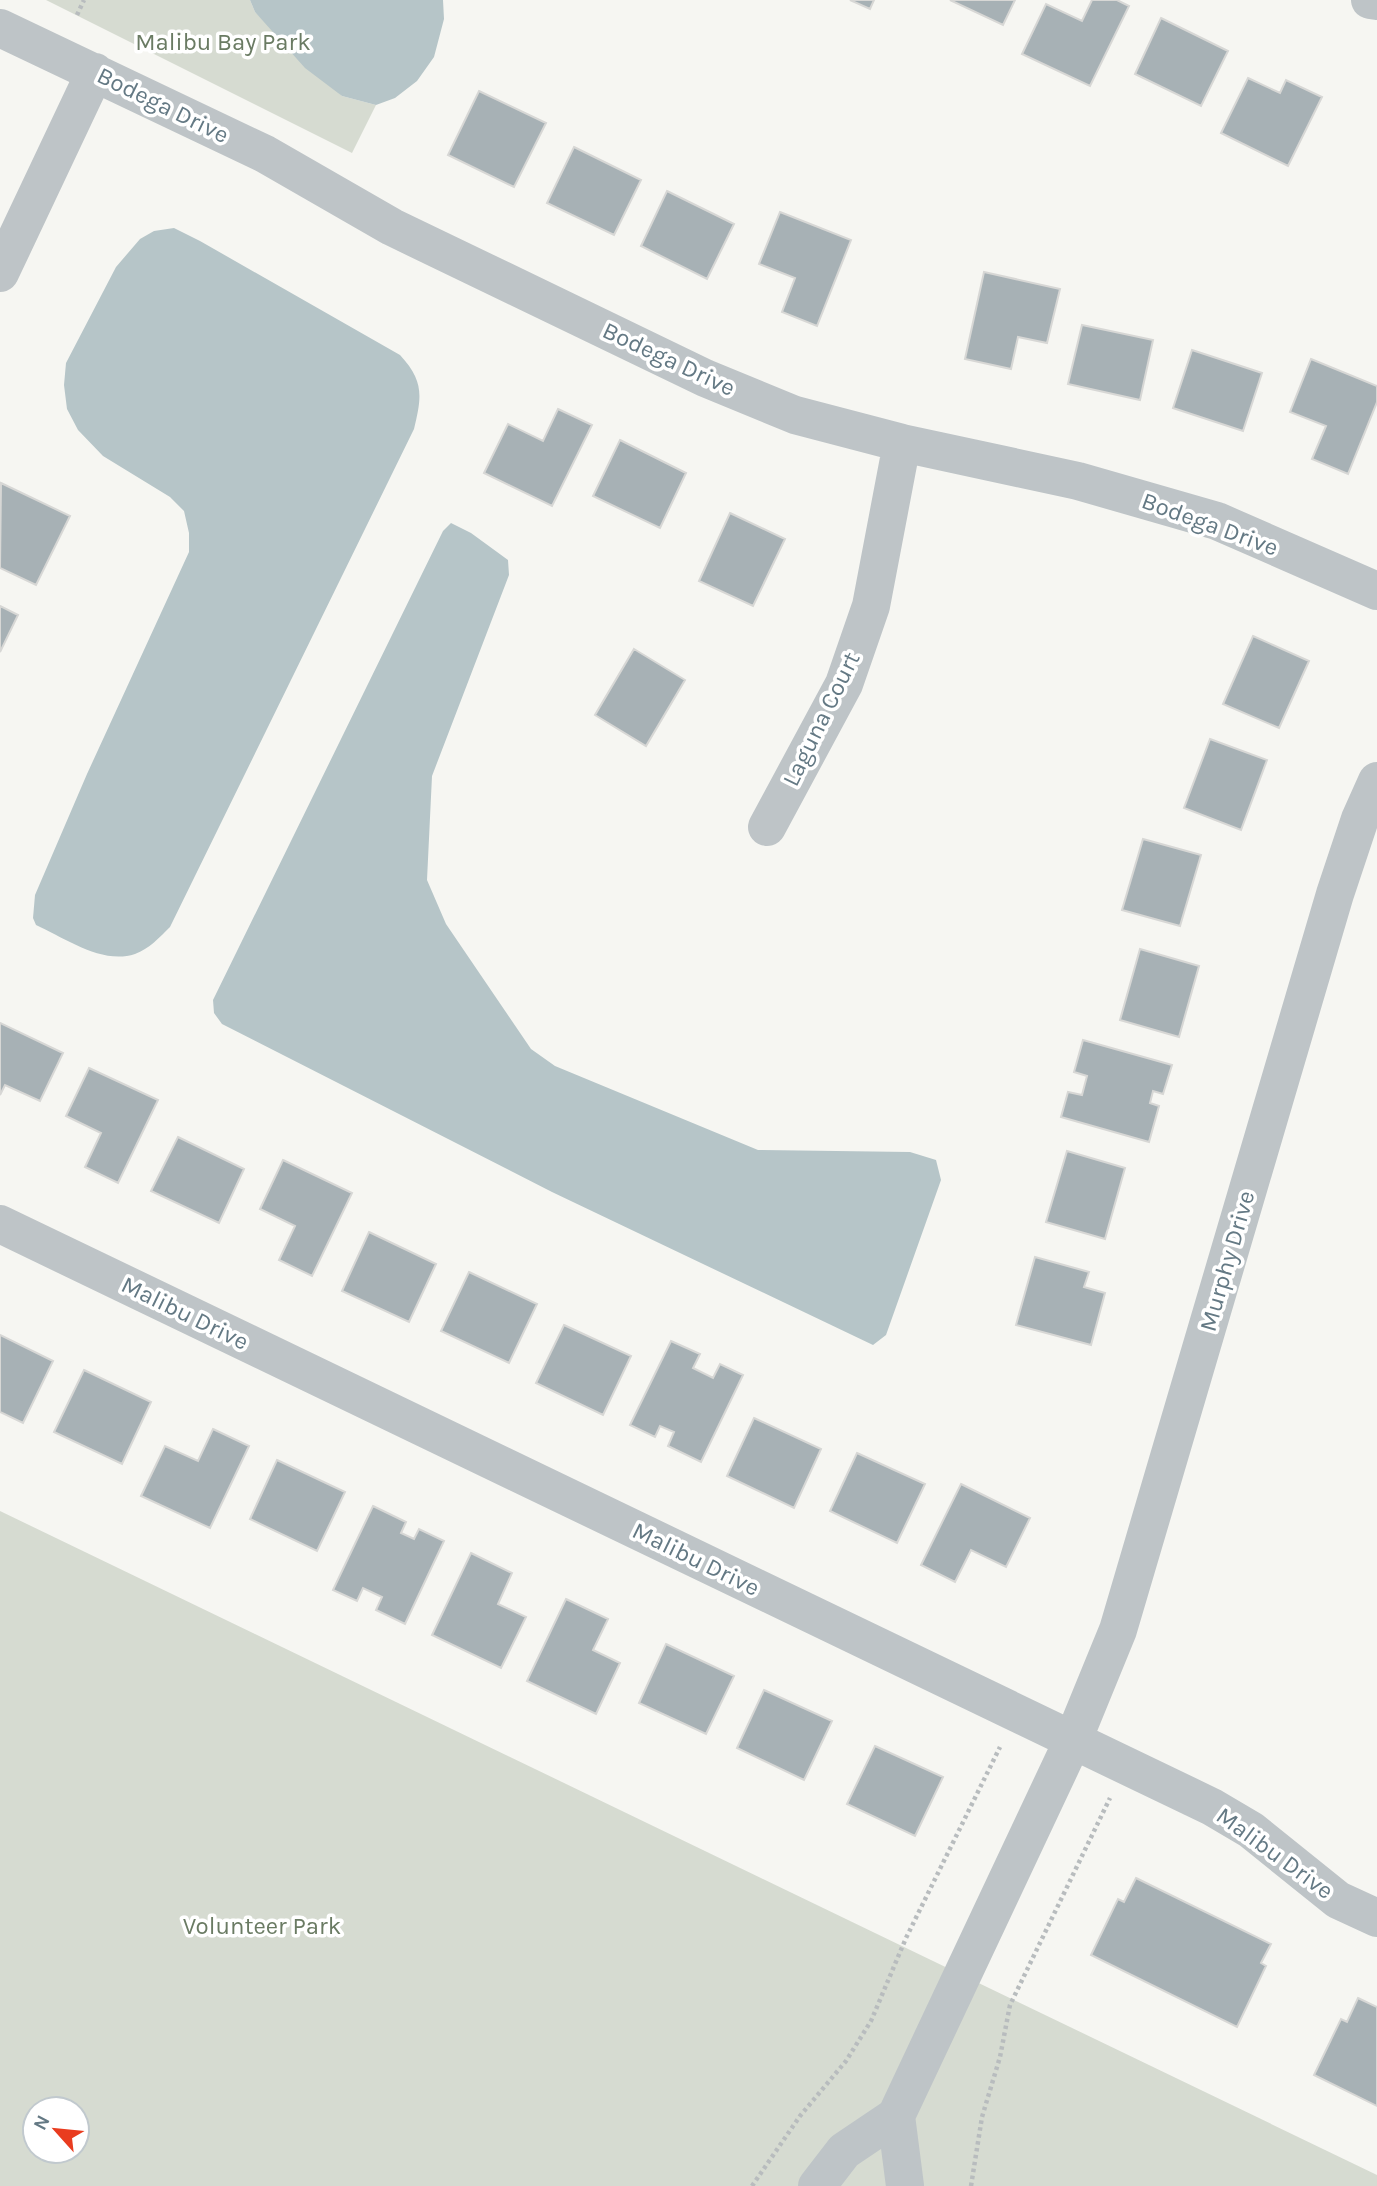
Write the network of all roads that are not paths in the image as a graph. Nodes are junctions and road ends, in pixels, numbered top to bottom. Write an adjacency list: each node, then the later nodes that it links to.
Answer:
1 (1370, 0): 2 (street)
2 (1377, 1)
3 (0, 28): 4 (street, Bodega Drive)
4 (95, 72): 5 (street); 6 (street, Bodega Drive)
5 (0, 273)
6 (902, 443): 7 (street, Bodega Drive); 9 (street, Laguna Court)
7 (1377, 591)
8 (1377, 781): 11 (street, Murphy Drive)
9 (767, 827)
10 (0, 1224): 11 (street, Malibu Drive)
11 (1073, 1740): 12 (street, Malibu Drive); 13 (street, Murphy Drive)
12 (1377, 1918)
13 (896, 2116): 14 (street); 15 (street)
14 (817, 2186)
15 (905, 2186)

